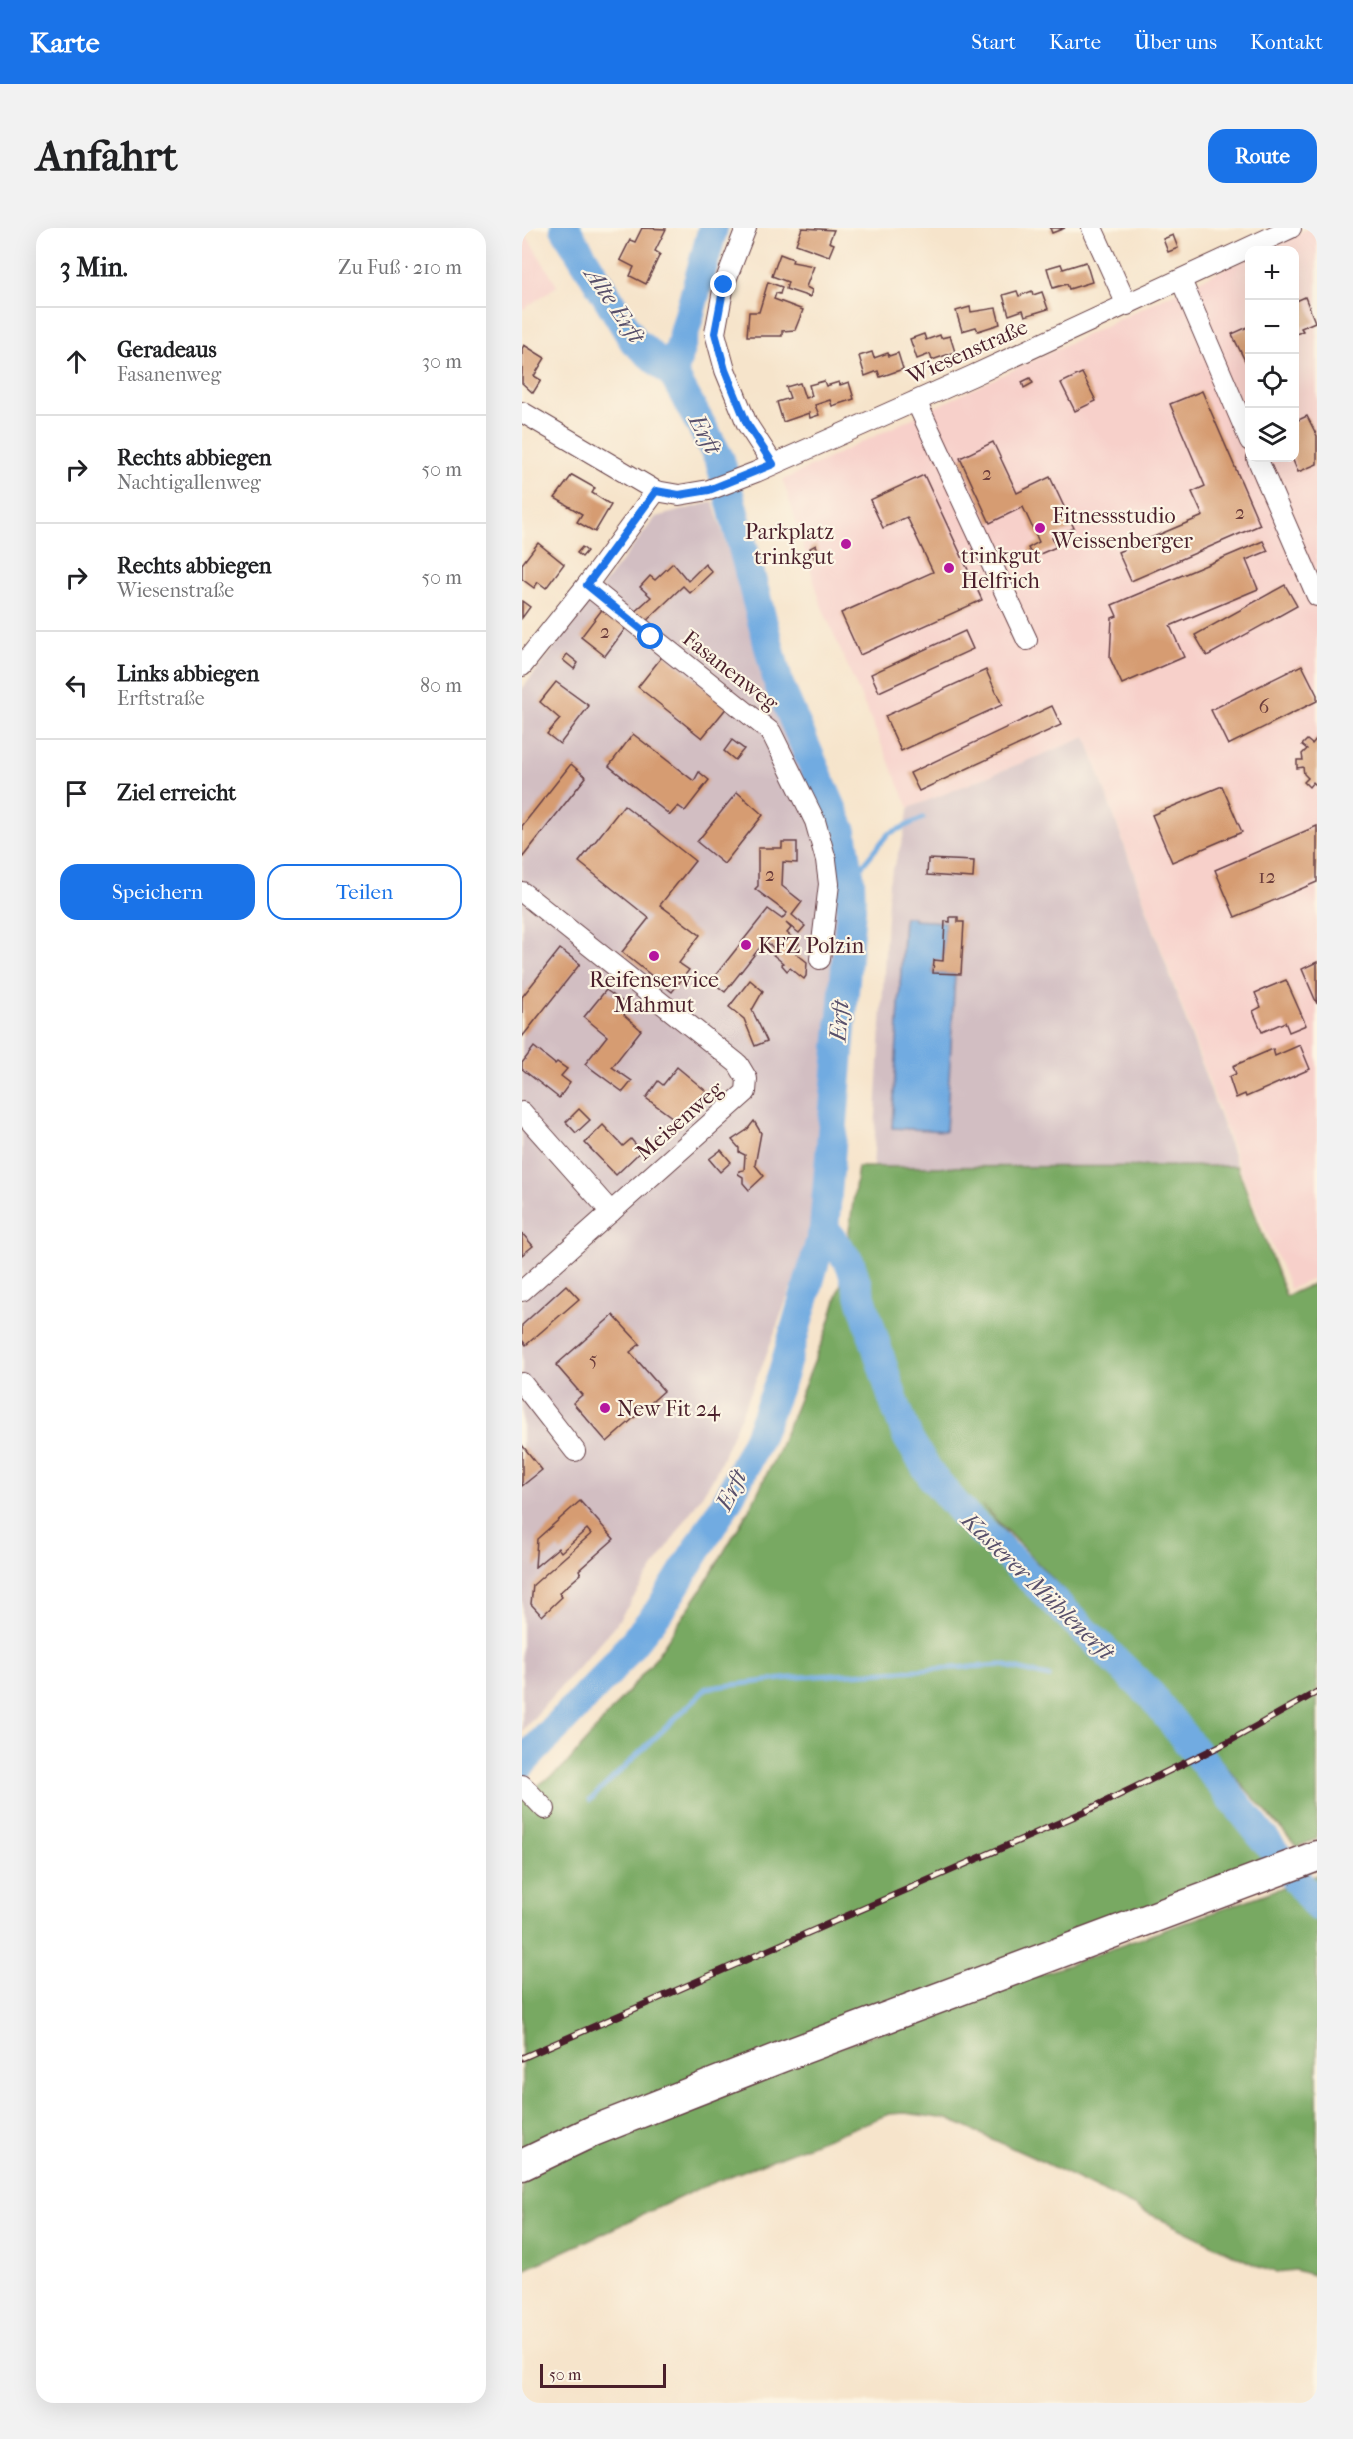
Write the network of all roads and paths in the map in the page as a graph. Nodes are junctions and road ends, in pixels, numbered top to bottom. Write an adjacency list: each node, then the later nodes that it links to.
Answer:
1 (746, 228): 10 (street)
2 (1092, 228): 5 (street)
3 (1291, 228): 4 (street, Wiesenstraße)
4 (1181, 280): 5 (street, Wiesenstraße); 8 (street)
5 (1127, 305): 6 (street, Wiesenstraße)
6 (916, 401): 10 (street, Wiesenstraße); 14 (street)
7 (522, 412): 11 (street)
8 (1245, 429)
9 (1259, 462): 13 (street)
10 (764, 468): 11 (street, Wiesenstraße)
11 (656, 491): 12 (street)
12 (587, 585): 15 (street); 17 (street, Fasanenweg)
13 (1317, 596)
14 (1027, 640)
15 (522, 666)
16 (522, 892): 19 (street, Meisenweg)
17 (820, 959)
18 (522, 1112): 19 (street)
19 (611, 1212): 20 (street, Meisenweg)
20 (522, 1291)
21 (522, 1383): 22 (street)
22 (575, 1451)
23 (525, 1787): 24 (street)
24 (544, 1809)
25 (1317, 1856): 26 (main road)
26 (522, 2165)

